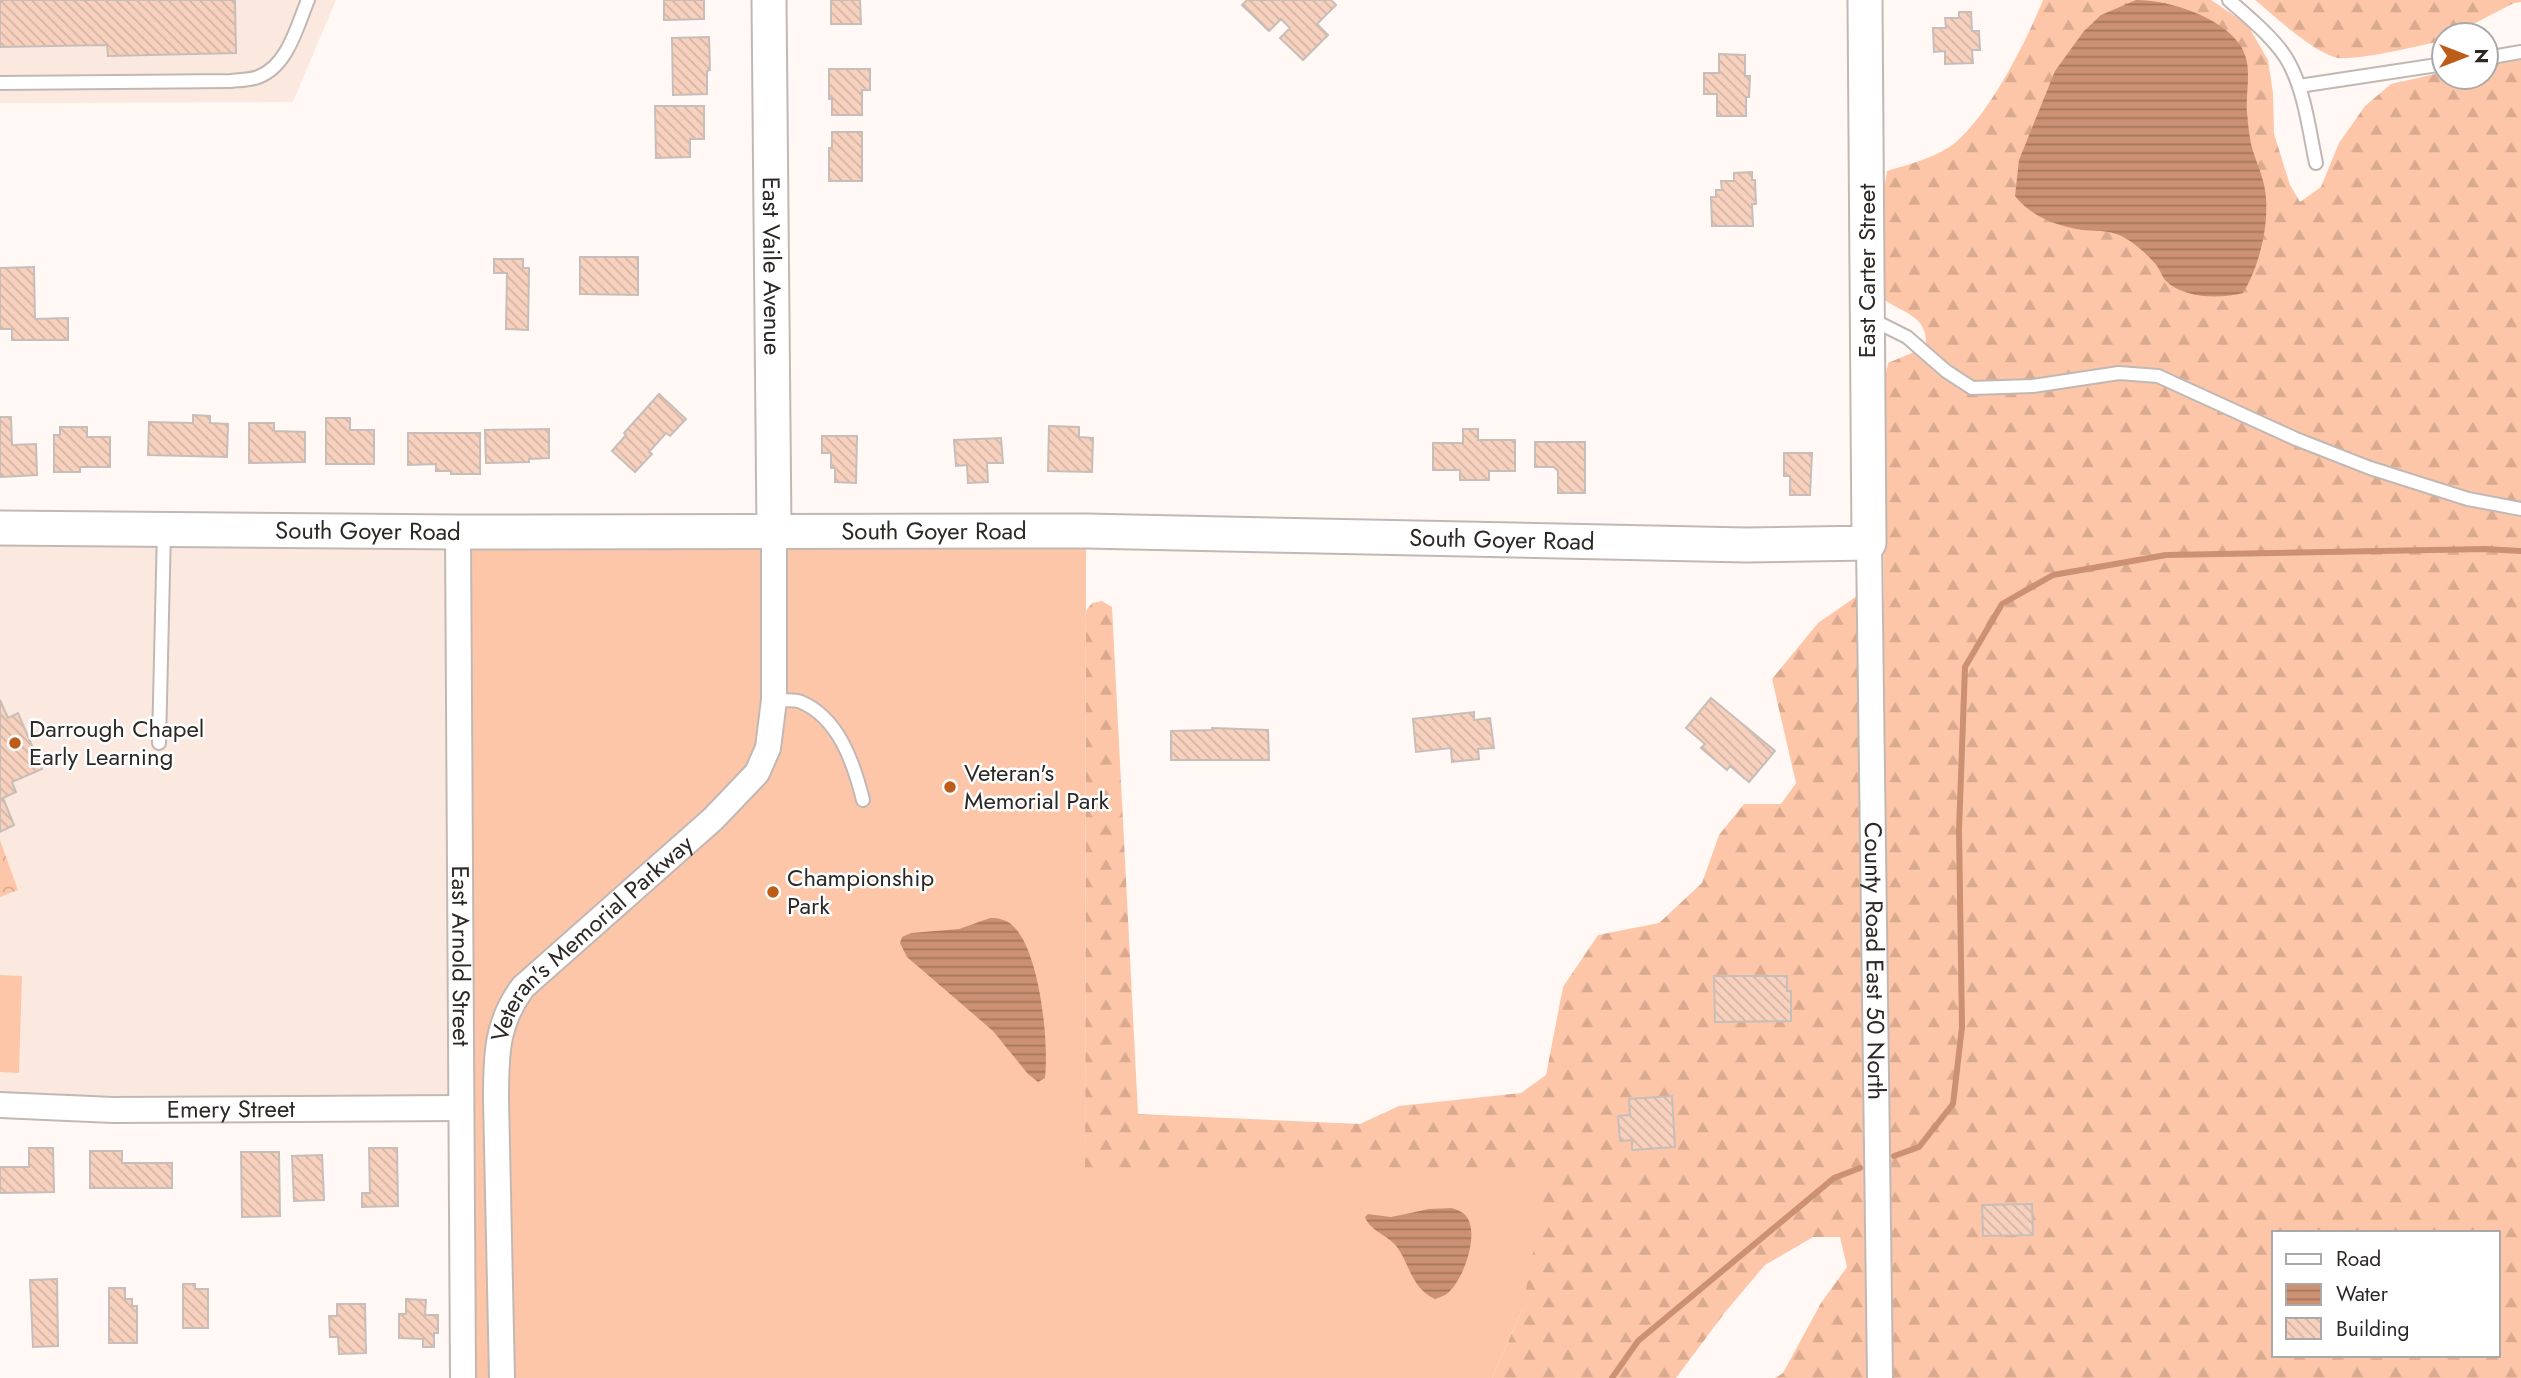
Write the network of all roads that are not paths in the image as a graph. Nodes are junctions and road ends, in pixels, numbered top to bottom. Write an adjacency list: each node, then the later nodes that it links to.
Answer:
1 (308, 0): 8 (lane)
2 (769, 0): 16 (street, East Vaile Avenue)
3 (1865, 0): 11 (street, East Carter Street)
4 (2229, 0): 9 (lane)
5 (2521, 52): 6 (lane)
6 (2500, 56)
7 (2430, 66): 9 (lane)
8 (0, 83)
9 (2299, 86): 10 (lane)
10 (2316, 163)
11 (1868, 317): 12 (lane); 17 (street, East Carter Street)
12 (2521, 509)
13 (0, 528): 14 (street, South Goyer Road)
14 (164, 529): 15 (street, South Goyer Road); 19 (lane)
15 (458, 532): 16 (street, South Goyer Road); 22 (street, East Arnold Street)
16 (774, 532): 17 (street, South Goyer Road); 18 (street, Veteran's Memorial Parkway)
17 (1869, 543): 25 (street, County Road East 50 North)
18 (774, 700): 20 (lane); 24 (street, Veteran's Memorial Parkway)
19 (159, 743)
20 (863, 800)
21 (0, 1105): 22 (street, Emery Street)
22 (461, 1108): 23 (street, East Arnold Street)
23 (463, 1378)
24 (502, 1378)
25 (1880, 1378)

